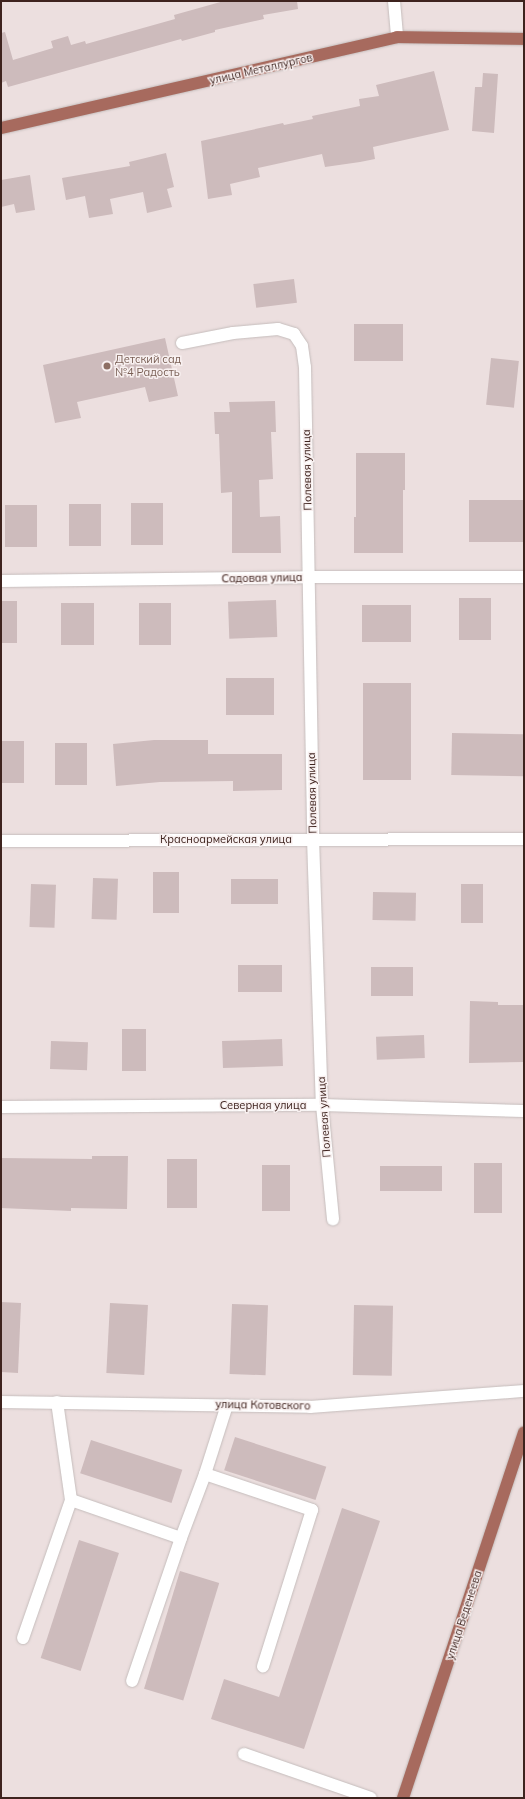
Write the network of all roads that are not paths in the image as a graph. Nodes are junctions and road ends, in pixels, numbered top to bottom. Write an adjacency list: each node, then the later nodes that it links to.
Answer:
1 (394, 1): 2 (street)
2 (397, 37): 3 (main road, улица Металлургов); 4 (main road, улица Металлургов)
3 (524, 39)
4 (1, 128)
5 (182, 343): 6 (street, Полевая улица)
6 (309, 577): 7 (street, Садовая улица); 8 (street, Садовая улица); 9 (street, Полевая улица)
7 (524, 577)
8 (1, 581)
9 (313, 838): 10 (street, Красноармейская улица); 11 (street, Красноармейская улица); 12 (street, Полевая улица)
10 (524, 839)
11 (1, 841)
12 (322, 1105): 13 (street, Северная улица); 14 (street, Северная улица); 15 (street, Полевая улица)
13 (1, 1107)
14 (524, 1111)
15 (332, 1220)
16 (524, 1391): 19 (street, улица Котовского)
17 (1, 1402): 18 (street, улица Котовского)
18 (57, 1402): 19 (street, улица Котовского); 22 (street)
19 (227, 1405): 21 (street)
20 (524, 1432): 29 (main road, улица Веденеева)
21 (205, 1474): 23 (street); 25 (street)
22 (71, 1500): 23 (street); 24 (street)
23 (181, 1538): 26 (street)
24 (23, 1638)
25 (263, 1666)
26 (132, 1682)
27 (244, 1754): 28 (street)
28 (371, 1798)
29 (403, 1798)

